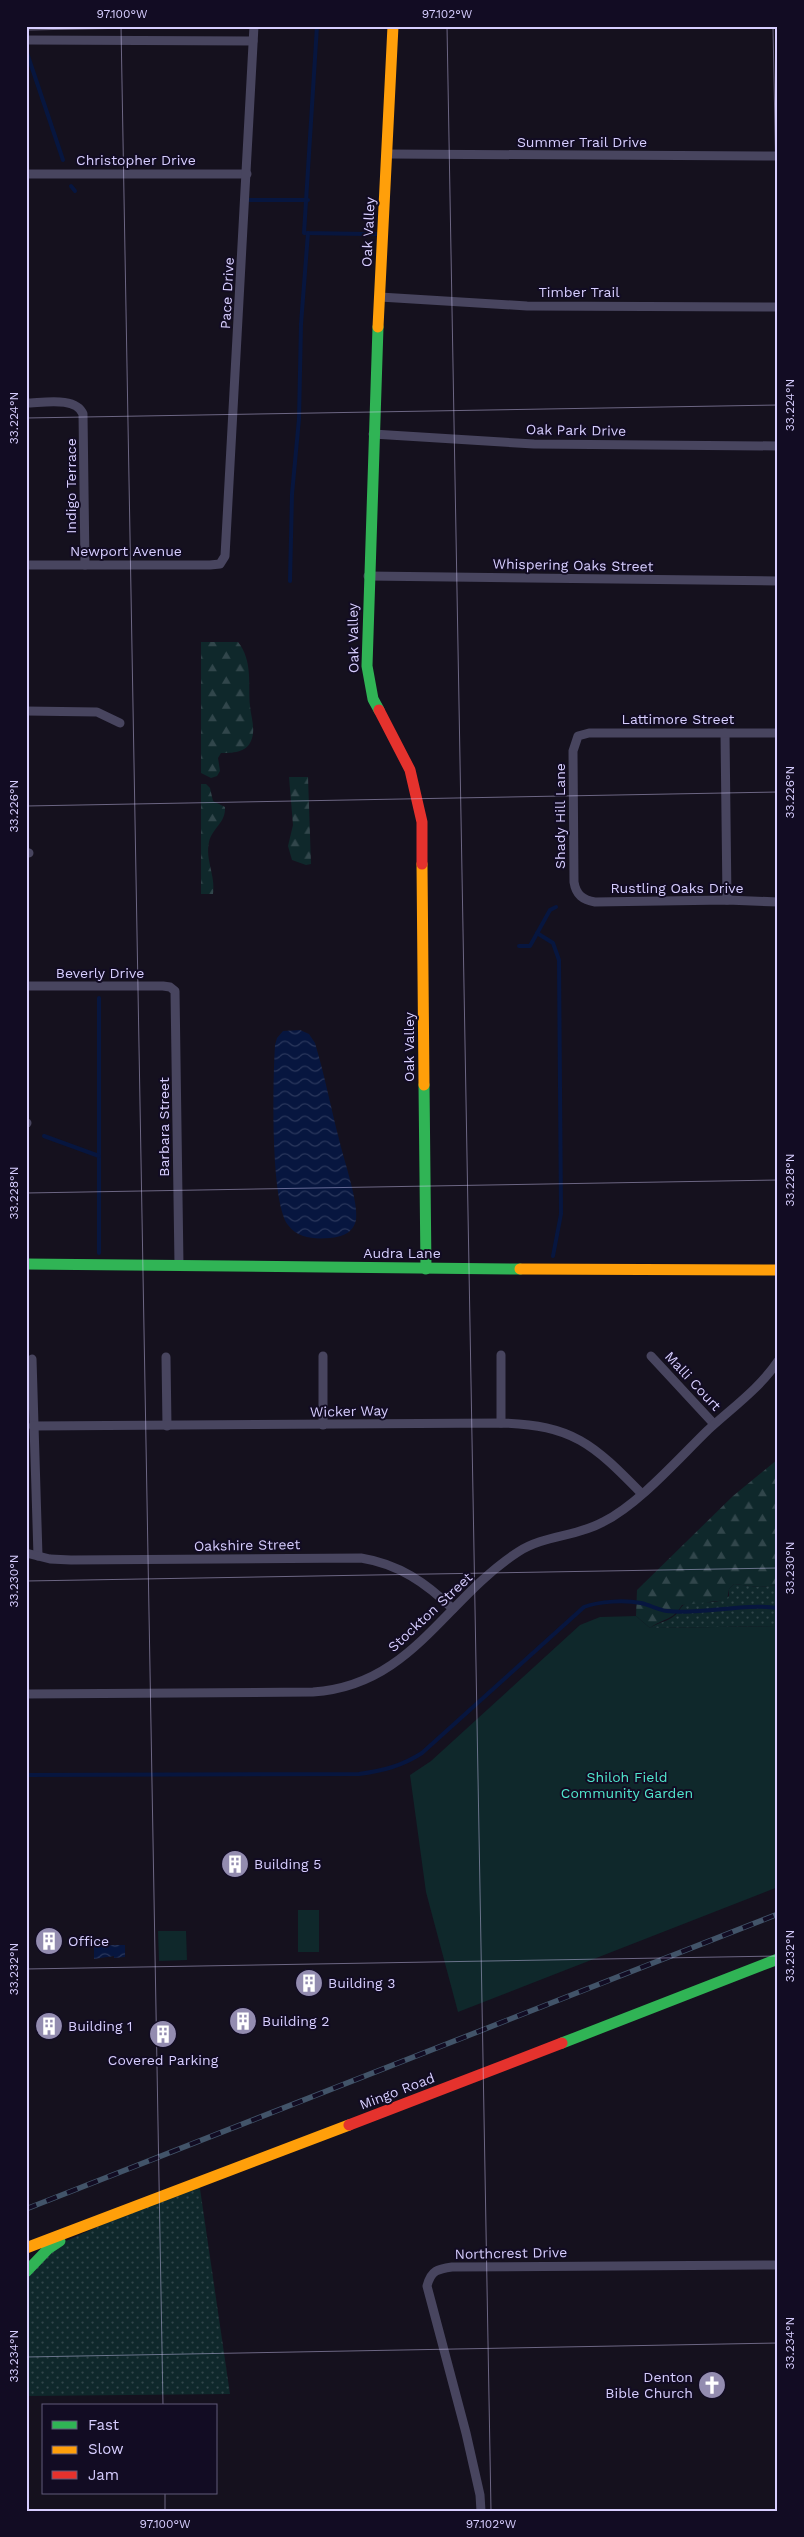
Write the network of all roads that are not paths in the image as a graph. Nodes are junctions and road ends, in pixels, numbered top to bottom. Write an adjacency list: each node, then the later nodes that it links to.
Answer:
1 (254, 26): 4 (street, Pace Drive)
2 (393, 26): 5 (street, Oak Valley)
3 (26, 40): 4 (street)
4 (253, 41): 8 (street, Pace Drive)
5 (387, 154): 6 (street, Summer Trail Drive); 9 (street, Oak Valley)
6 (778, 156)
7 (26, 174): 8 (street, Christopher Drive)
8 (247, 174): 14 (street, Pace Drive)
9 (380, 298): 10 (street, Timber Trail); 12 (street, Oak Valley)
10 (778, 307)
11 (26, 403): 16 (street, Indigo Terrace)
12 (373, 434): 13 (street, Oak Park Drive); 17 (street, Oak Valley)
13 (778, 446)
14 (223, 560): 16 (street, Newport Avenue)
15 (26, 565): 16 (street, Newport Avenue)
16 (85, 565)
17 (368, 576): 18 (street, Whispering Oaks Street); 31 (street, Oak Valley)
18 (778, 581)
19 (26, 711): 20 (street)
20 (120, 723)
21 (725, 733): 22 (street, Lattimore Street); 23 (street, Lattimore Street); 25 (street)
22 (778, 733)
23 (578, 736): 24 (street, Shady Hill Lane)
24 (579, 895): 25 (street, Rustling Oaks Drive)
25 (727, 900): 26 (street, Rustling Oaks Drive)
26 (778, 902)
27 (26, 986): 28 (street, Beverly Drive)
28 (173, 989): 30 (street, Barbara Street)
29 (26, 1264): 30 (street, Audra Lane)
30 (179, 1265): 31 (street, Audra Lane)
31 (426, 1268): 32 (street, Audra Lane)
32 (778, 1270)
33 (501, 1355): 39 (street)
34 (323, 1356): 41 (street)
35 (651, 1356): 40 (street, Malli Court)
36 (166, 1357): 43 (street)
37 (32, 1359): 42 (street)
38 (778, 1361): 40 (street, Stockton Street)
39 (501, 1423): 41 (street, Wicker Way); 44 (street, Wicker Way)
40 (714, 1424): 44 (street, Stockton Street)
41 (323, 1425): 43 (street, Wicker Way)
42 (33, 1426): 43 (street, Wicker Way); 46 (street)
43 (167, 1426)
44 (641, 1493): 47 (street, Stockton Street)
45 (26, 1553): 46 (street, Oakshire Street)
46 (38, 1556): 47 (street, Oakshire Street)
47 (453, 1609): 48 (street, Stockton Street)
48 (26, 1694)
49 (778, 1959): 50 (street, Mingo Road)
50 (86, 2227): 51 (street, Mingo Road); 53 (street)
51 (26, 2248)
52 (778, 2265): 54 (street, Northcrest Drive)
53 (26, 2272)
54 (481, 2511)

